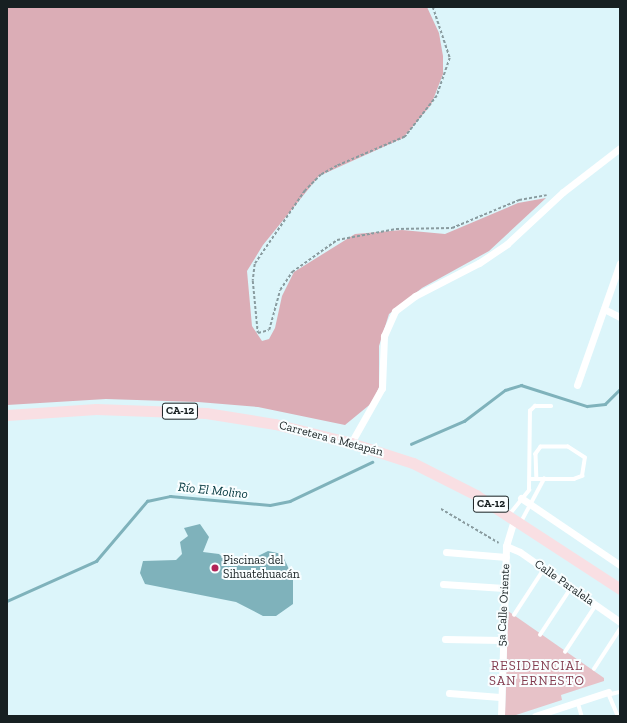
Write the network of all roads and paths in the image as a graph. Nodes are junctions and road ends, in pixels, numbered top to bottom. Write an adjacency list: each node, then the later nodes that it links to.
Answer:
1 (433, 7): 3 (path)
2 (620, 148): 3 (street)
3 (561, 194): 10 (street)
4 (620, 263): 5 (street)
5 (604, 309): 6 (street); 7 (street)
6 (620, 317)
7 (577, 385)
8 (551, 406): 11 (lane)
9 (7, 415): 10 (main road, Carretera a Metapán / CA-12)
10 (351, 443): 17 (main road, Carretera a Metapán / CA-12)
11 (531, 479): 12 (lane); 14 (lane)
12 (537, 479): 13 (lane); 13 (lane)
13 (544, 479): 15 (lane)
14 (521, 498): 15 (street); 17 (lane)
15 (532, 506): 17 (lane); 21 (street)
16 (441, 509): 18 (path)
17 (514, 519): 18 (street, 5a Calle Oriente); 26 (main road, Carretera a Metapán / CA-12)
18 (506, 546): 20 (street, 5a Calle Oriente); 22 (street, Calle Paralela)
19 (446, 552): 20 (street)
20 (506, 557): 24 (street, 5a Calle Oriente)
21 (620, 565)
22 (544, 569): 25 (street, Calle Paralela); 28 (lane)
23 (443, 584): 24 (street)
24 (504, 588): 33 (street, 5a Calle Oriente)
25 (571, 588): 27 (street, Calle Paralela); 31 (lane)
26 (620, 589)
27 (596, 605): 29 (street, Calle Paralela); 34 (lane)
28 (514, 615)
29 (620, 622)
30 (620, 628): 35 (lane)
31 (540, 635)
32 (445, 639): 33 (street)
33 (502, 640): 39 (street, 5a Calle Oriente)
34 (565, 652)
35 (594, 669)
36 (620, 692): 38 (lane)
37 (449, 693): 39 (street)
38 (610, 693): 40 (street); 45 (lane)
39 (500, 697): 42 (street, 5a Calle Oriente)
40 (578, 702): 41 (street); 44 (lane)
41 (549, 714): 43 (street)
42 (500, 716)
43 (535, 716)
44 (582, 716)
45 (618, 716)

